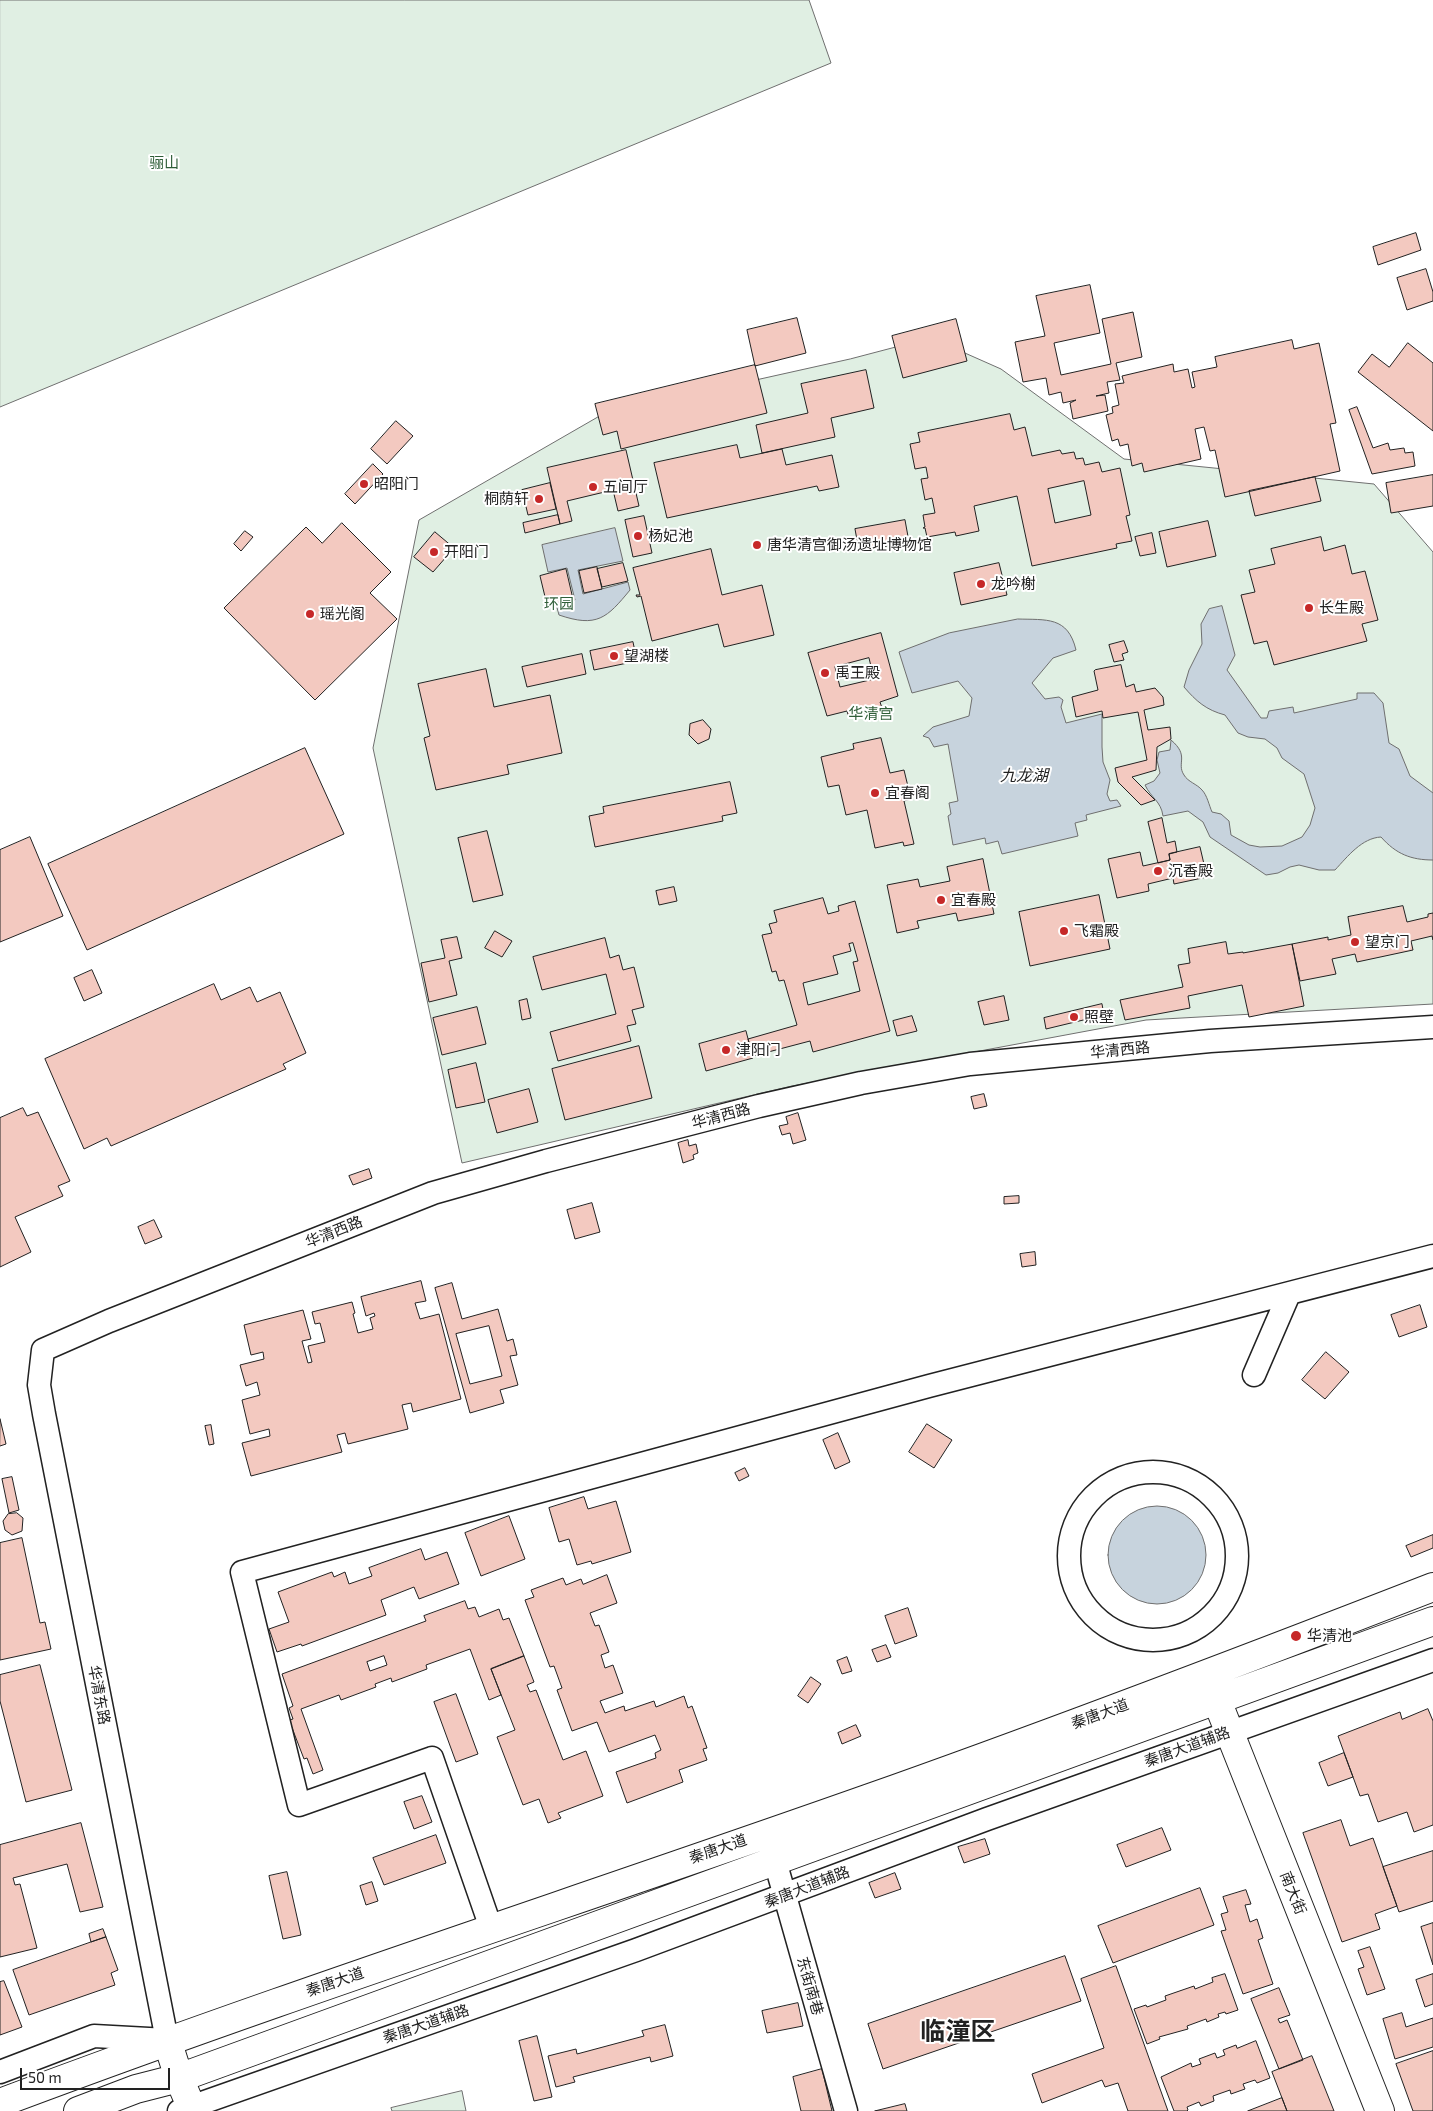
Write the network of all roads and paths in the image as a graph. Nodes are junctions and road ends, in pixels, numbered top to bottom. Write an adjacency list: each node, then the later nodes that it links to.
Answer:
1 (1433, 1027): 4 (street, 华清西路)
2 (1433, 1256): 3 (street)
3 (1289, 1294): 5 (street); 14 (street)
4 (43, 1350): 15 (street, 华清东路)
5 (1254, 1374)
6 (1433, 1587): 10 (main road, 秦唐大道)
7 (1077, 1595): 7 (street)
8 (1433, 1621): 10 (main road, 秦唐大道)
9 (1433, 1660): 11 (street, 秦唐大道辅路)
10 (1212, 1687): 11 (main road, 南大街); 12 (main road, 秦唐大道); 14 (main road, 秦唐大道)
11 (1229, 1732): 13 (street, 秦唐大道辅路); 22 (main road, 南大街)
12 (775, 1861): 13 (street, 东街南巷); 17 (main road, 秦唐大道)
13 (785, 1896): 19 (street, 秦唐大道辅路); 21 (street, 东街南巷)
14 (490, 1928): 15 (main road, 秦唐大道)
15 (167, 2040): 16 (street); 17 (main road); 18 (main road, 秦唐大道)
16 (0, 2072)
17 (179, 2078): 19 (main road); 20 (main road, 秦唐大道)
18 (0, 2103)
19 (188, 2110)
20 (78, 2111)
21 (846, 2111)
22 (1380, 2111)

